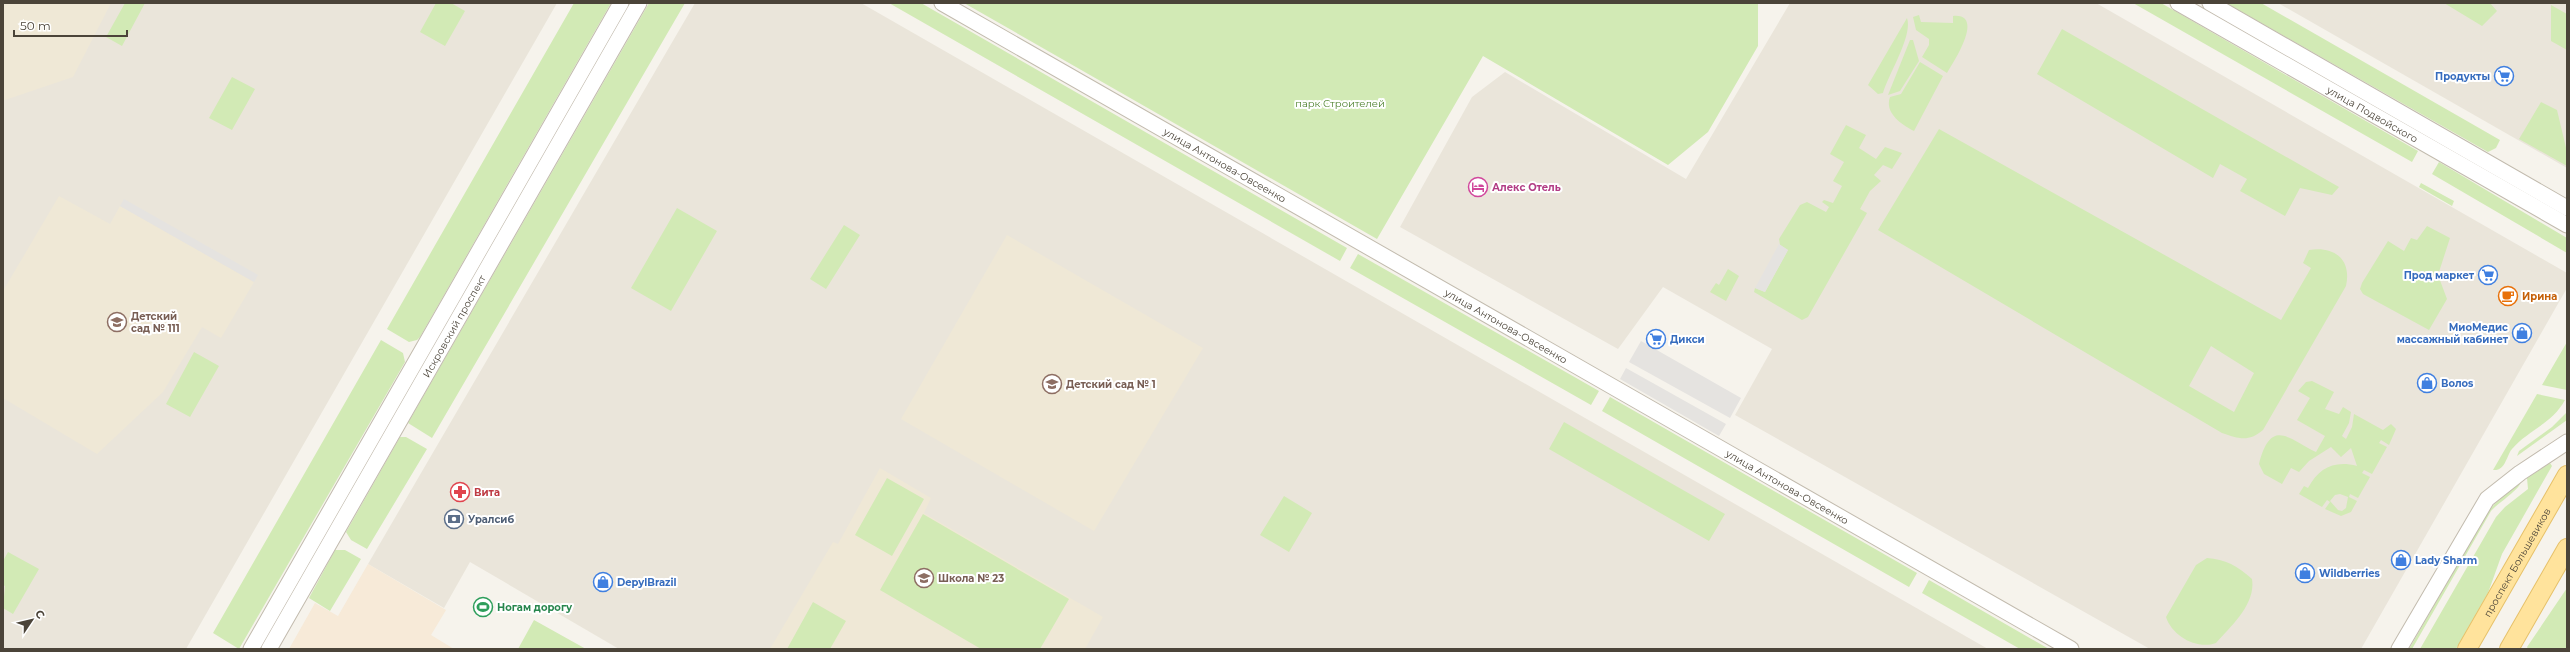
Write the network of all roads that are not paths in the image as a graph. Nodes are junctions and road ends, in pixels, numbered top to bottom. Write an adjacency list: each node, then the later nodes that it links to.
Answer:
1 (621, 3): 11 (street, Искровский проспект)
2 (639, 3): 12 (street, Искровский проспект)
3 (942, 3): 13 (street, улица Антонова-Овсеенко)
4 (2178, 3): 7 (street, улица Подвойского)
5 (2210, 3): 6 (street, улица Подвойского)
6 (2567, 208)
7 (2567, 225)
8 (2567, 442): 14 (street)
9 (2567, 475): 15 (main road, проспект Большевиков)
10 (2567, 548): 16 (main road)
11 (250, 649)
12 (269, 649)
13 (2071, 649)
14 (2399, 649)
15 (2467, 649)
16 (2509, 649)

